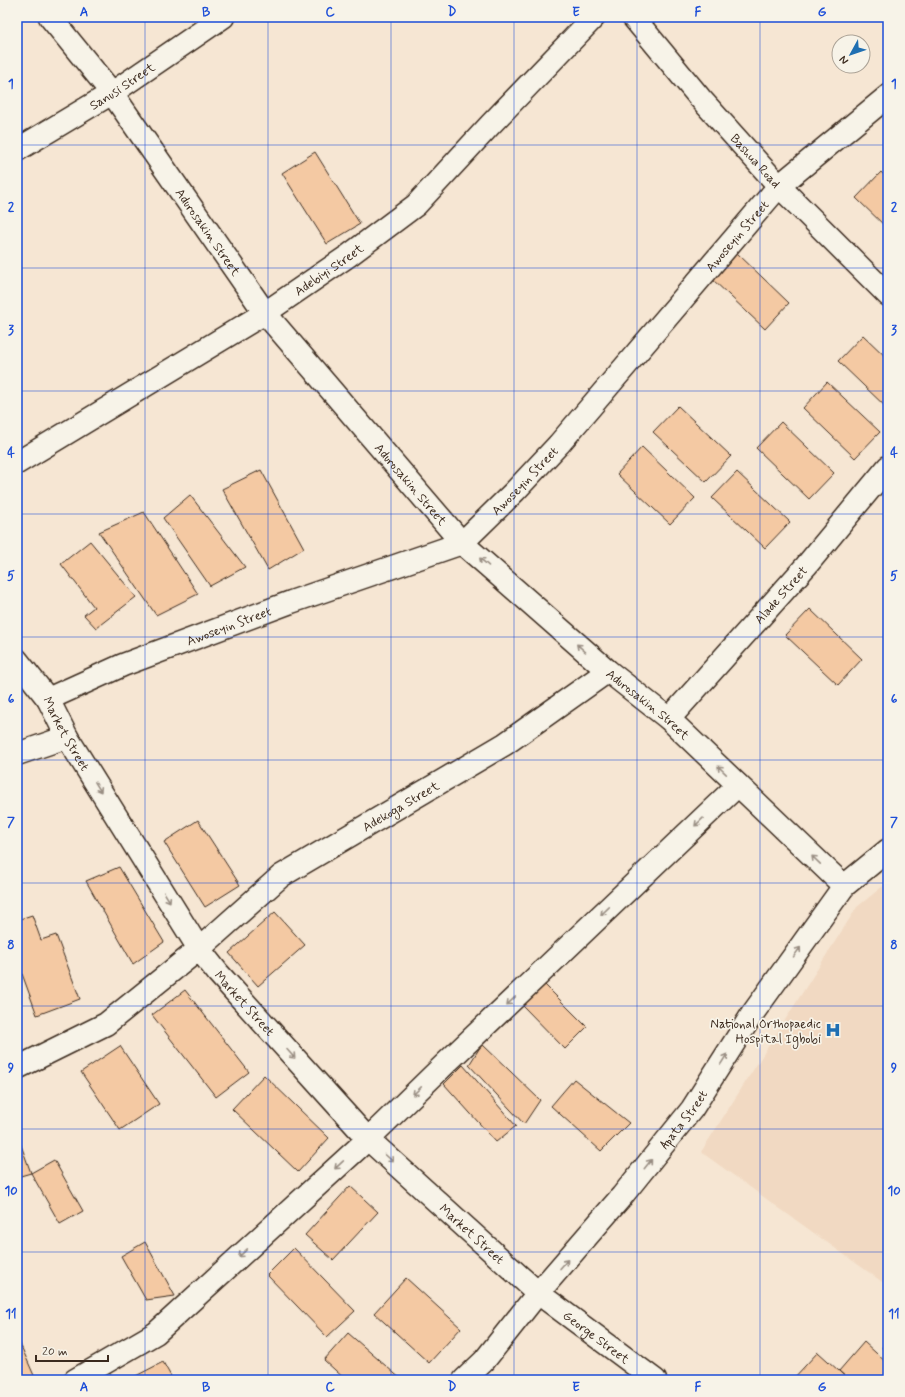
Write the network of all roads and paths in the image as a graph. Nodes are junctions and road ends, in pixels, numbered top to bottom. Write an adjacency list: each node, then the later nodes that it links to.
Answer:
1 (50, 17): 5 (street, Adurosakin Street)
2 (223, 17): 5 (street, Sanusi Street)
3 (594, 17): 10 (street, Adebiyi Street)
4 (633, 17): 8 (street, Bashua Road)
5 (112, 94): 7 (street, Sanusi Street); 10 (street, Adurosakin Street)
6 (888, 96): 8 (street, Awoseyin Street)
7 (17, 150)
8 (779, 186): 9 (street, Bashua Road); 13 (street, Awoseyin Street)
9 (888, 295)
10 (265, 313): 11 (street, Adebiyi Street); 13 (street, Adurosakin Street)
11 (17, 463)
12 (888, 467): 17 (street, Alade Street)
13 (462, 543): 15 (street, Adurosakin Street, one-way to 13); 16 (street, Awoseyin Street)
14 (17, 660): 16 (street, Market Street)
15 (608, 671): 17 (street, Adurosakin Street); 23 (street, Adekoga Street)
16 (48, 699): 18 (street, Market Street)
17 (669, 719): 20 (street, Adurosakin Street, one-way to 17)
18 (67, 736): 19 (street); 23 (street, Market Street, one-way to 23)
19 (17, 754)
20 (738, 785): 22 (street, Adurosakin Street, one-way to 20); 25 (street, one-way to 25)
21 (888, 850): 22 (street, Apata Street)
22 (844, 886): 26 (street, Apata Street, one-way to 22)
23 (199, 949): 24 (street, Adekoga Street); 25 (street, Market Street, one-way to 25)
24 (17, 1068)
25 (368, 1139): 26 (street, Market Street, one-way to 26); 27 (street, one-way to 27)
26 (538, 1293): 28 (street, Apata Street); 29 (street, George Street)
27 (75, 1380)
28 (464, 1380)
29 (655, 1380)

